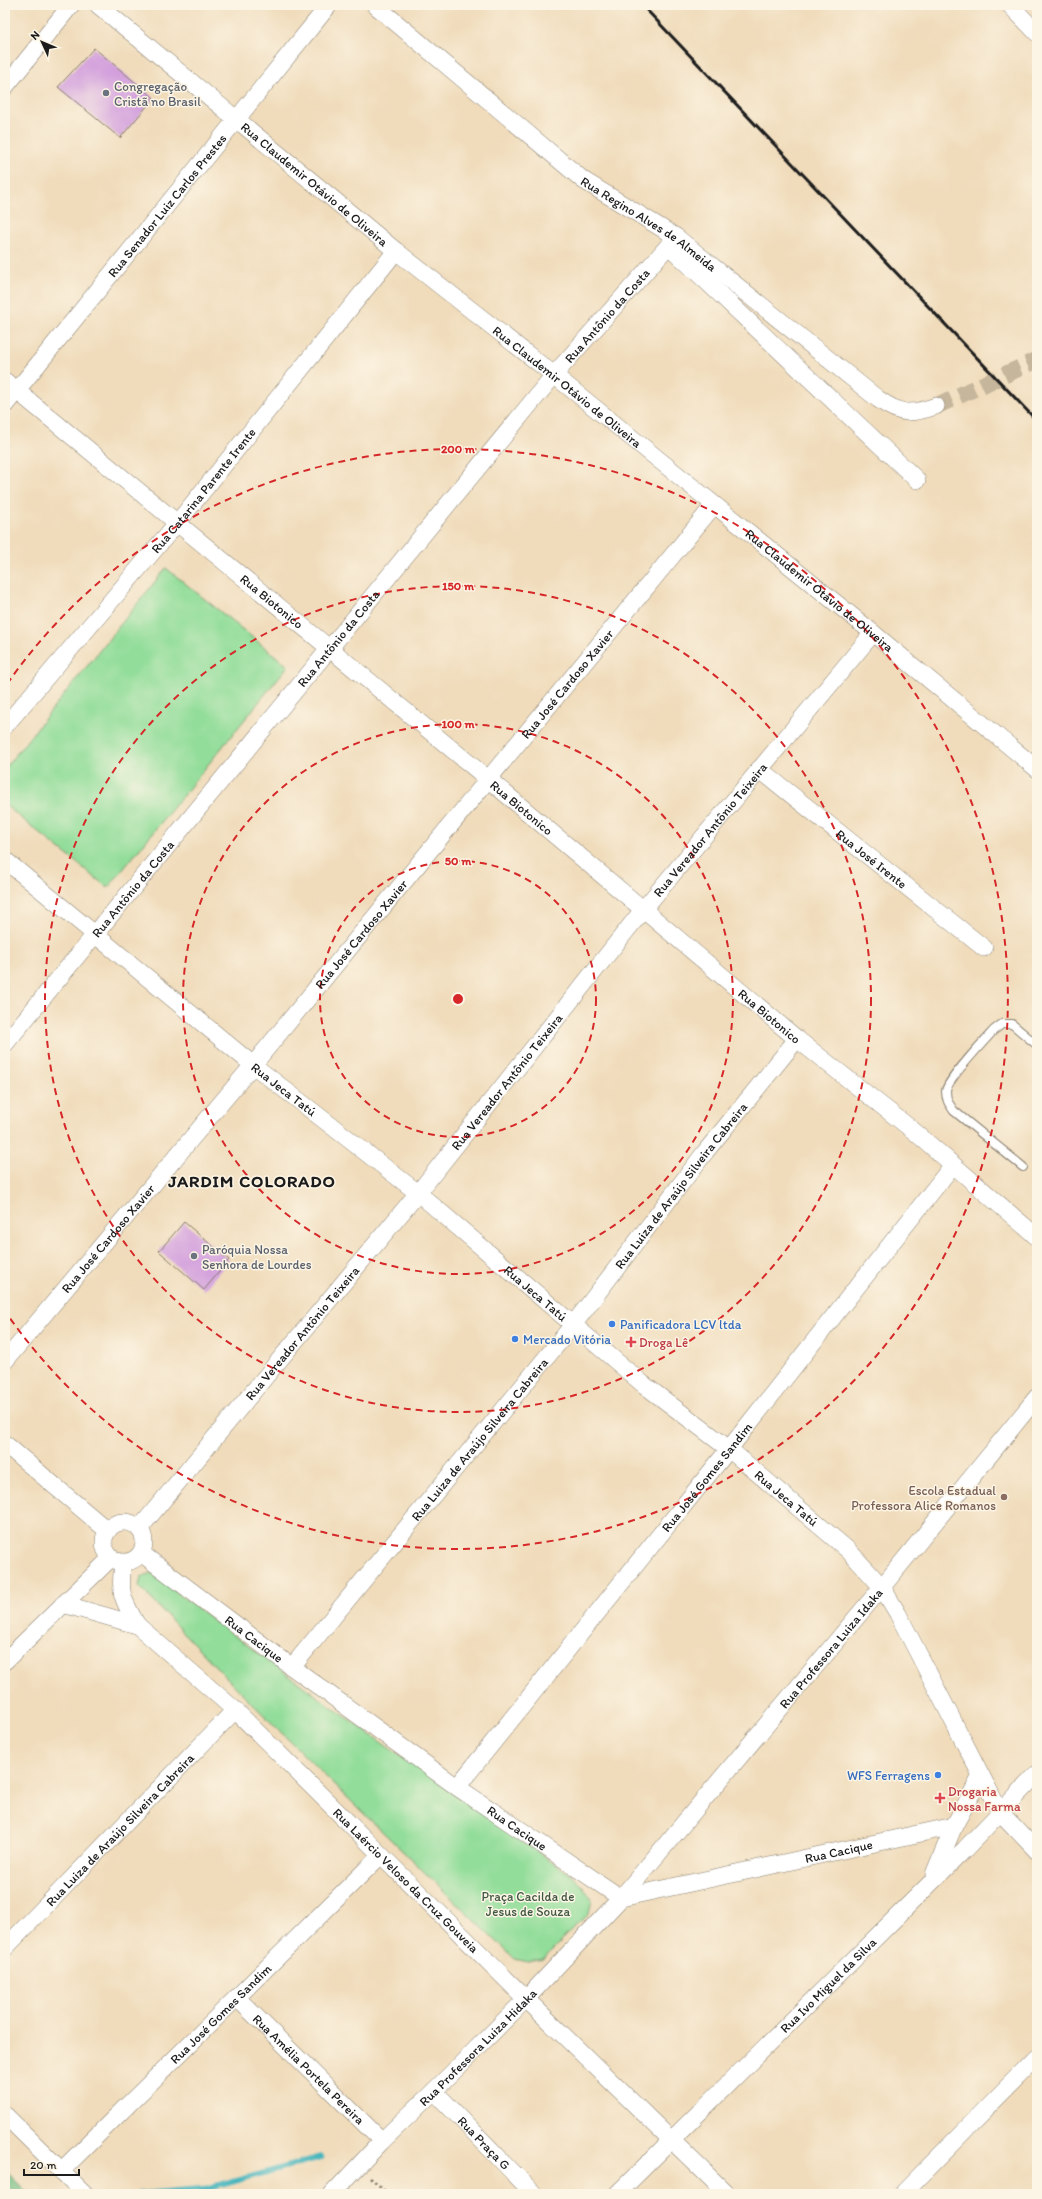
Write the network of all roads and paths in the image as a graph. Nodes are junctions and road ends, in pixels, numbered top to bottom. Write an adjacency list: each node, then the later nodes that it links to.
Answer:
1 (71, 5): 7 (street)
2 (98, 5): 8 (street, Rua Claudemir Otávio de Oliveira)
3 (329, 5): 8 (street, Rua Senador Luiz Carlos Prestes)
4 (375, 5): 9 (street, Rua Regino Alves de Almeida)
5 (1010, 5): 6 (street)
6 (1037, 33)
7 (5, 87)
8 (237, 120): 10 (street, Rua Claudemir Otávio de Oliveira); 12 (street, Rua Senador Luiz Carlos Prestes)
9 (672, 241): 11 (street, Rua Antônio da Costa); 14 (street, Rua Regino Alves de Almeida); 15 (street)
10 (396, 251): 11 (street, Rua Claudemir Otávio de Oliveira); 17 (street, Rua Catarina Parente Irente)
11 (554, 375): 16 (street, Rua Claudemir Otávio de Oliveira); 19 (street, Rua Antônio da Costa)
12 (11, 386): 13 (street, Rua Senador Luiz Carlos Prestes); 17 (street, Rua Biotonico)
13 (5, 405)
14 (936, 406)
15 (917, 480)
16 (714, 505): 18 (street, Rua Claudemir Otávio de Oliveira); 23 (street, Rua José Cardoso Xavier)
17 (178, 522): 19 (street, Rua Biotonico); 20 (street, Rua Catarina Parente Irente)
18 (873, 633): 21 (street, Rua Vereador Antônio Teixeira); 22 (street, Rua Claudemir Otávio de Oliveira)
19 (329, 649): 23 (street, Rua Biotonico); 26 (street, Rua Antônio da Costa)
20 (5, 726)
21 (759, 769): 25 (street, Rua Vereador Antônio Teixeira); 27 (street, Rua José Irente)
22 (1037, 769)
23 (488, 780): 25 (street, Rua Biotonico); 31 (street, Rua José Cardoso Xavier)
24 (5, 860): 26 (street, Rua Jeca Tatú)
25 (642, 910): 28 (street, Rua Biotonico); 34 (street, Rua Vereador Antônio Teixeira)
26 (96, 935): 29 (street, Rua Antônio da Costa); 31 (street, Rua Jeca Tatú)
27 (984, 948)
28 (797, 1039): 32 (street, Rua Biotonico); 36 (street, Rua Luiza de Araújo Silveira Cabreira)
29 (5, 1044)
30 (1037, 1045): 33 (lane)
31 (253, 1065): 34 (street, Rua Jeca Tatú); 37 (street, Rua José Cardoso Xavier)
32 (953, 1165): 35 (street, Rua Biotonico); 40 (street, Rua José Gomes Sandim)
33 (1023, 1166)
34 (418, 1193): 36 (street, Rua Jeca Tatú); 41 (street, Rua Vereador Antônio Teixeira)
35 (1037, 1236)
36 (573, 1325): 40 (street, Rua Jeca Tatú); 49 (street, Rua Luiza de Araújo Silveira Cabreira)
37 (5, 1361)
38 (1037, 1397): 45 (street, Rua Professora Luiza Idaka)
39 (5, 1444): 42 (street)
40 (729, 1449): 45 (street, Rua Jeca Tatú); 53 (street, Rua José Gomes Sandim)
41 (139, 1529): 42 (street); 43 (street)
42 (108, 1530): 44 (street)
43 (141, 1553): 44 (street); 49 (street, Rua Cacique)
44 (117, 1560): 46 (street); 47 (street, Rua Laércio Veloso da Cruz Gouveia)
45 (882, 1587): 52 (street, Rua Jeca Tatú); 59 (street, Rua Professora Luiza Idaka)
46 (63, 1604): 47 (street, Rua Laércio Veloso da Cruz Gouveia); 48 (street)
47 (137, 1625): 50 (street, Rua Laércio Veloso da Cruz Gouveia)
48 (5, 1661)
49 (292, 1667): 53 (street, Rua Cacique)
50 (235, 1710): 57 (street, Rua Laércio Veloso da Cruz Gouveia); 60 (street, Rua Luiza de Araújo Silveira Cabreira)
51 (1037, 1774): 54 (street, Rua Ivo Miguel da Silva)
52 (981, 1776): 54 (street, Rua Jeca Tatú); 55 (street)
53 (457, 1787): 59 (street, Rua Cacique)
54 (1000, 1812): 56 (street, Rua Jeca Tatú); 58 (street, Rua Ivo Miguel da Silva)
55 (954, 1826): 58 (street); 59 (street, Rua Cacique)
56 (1037, 1851)
57 (380, 1856): 61 (street, Rua José Gomes Sandim); 62 (street, Rua Laércio Veloso da Cruz Gouveia)
58 (931, 1882): 67 (street, Rua Ivo Miguel da Silva)
59 (621, 1898): 62 (street, Rua Professora Luiza Hidaka)
60 (5, 1948)
61 (237, 1998): 66 (street, Rua Amélia Portela Pereira); 69 (street, Rua José Gomes Sandim)
62 (526, 1999): 64 (street, Rua Professora Luiza Hidaka); 67 (street, Rua Laércio Veloso da Cruz Gouveia)
63 (1037, 2057): 76 (street)
64 (434, 2091): 66 (street, Rua Professora Luiza Hidaka); 73 (street, Rua Praça G)
65 (5, 2115): 69 (street)
66 (382, 2140): 68 (street, Rua Professora Luiza Hidaka)
67 (672, 2140): 74 (street, Rua Ivo Miguel da Silva); 75 (street, Rua Laércio Veloso da Cruz Gouveia)
68 (358, 2165): 71 (street, Rua Professora Luiza Hidaka); 72 (path)
69 (61, 2171): 70 (street)
70 (85, 2194)
71 (332, 2194)
72 (388, 2194)
73 (534, 2194)
74 (617, 2194)
75 (727, 2194)
76 (902, 2194)

